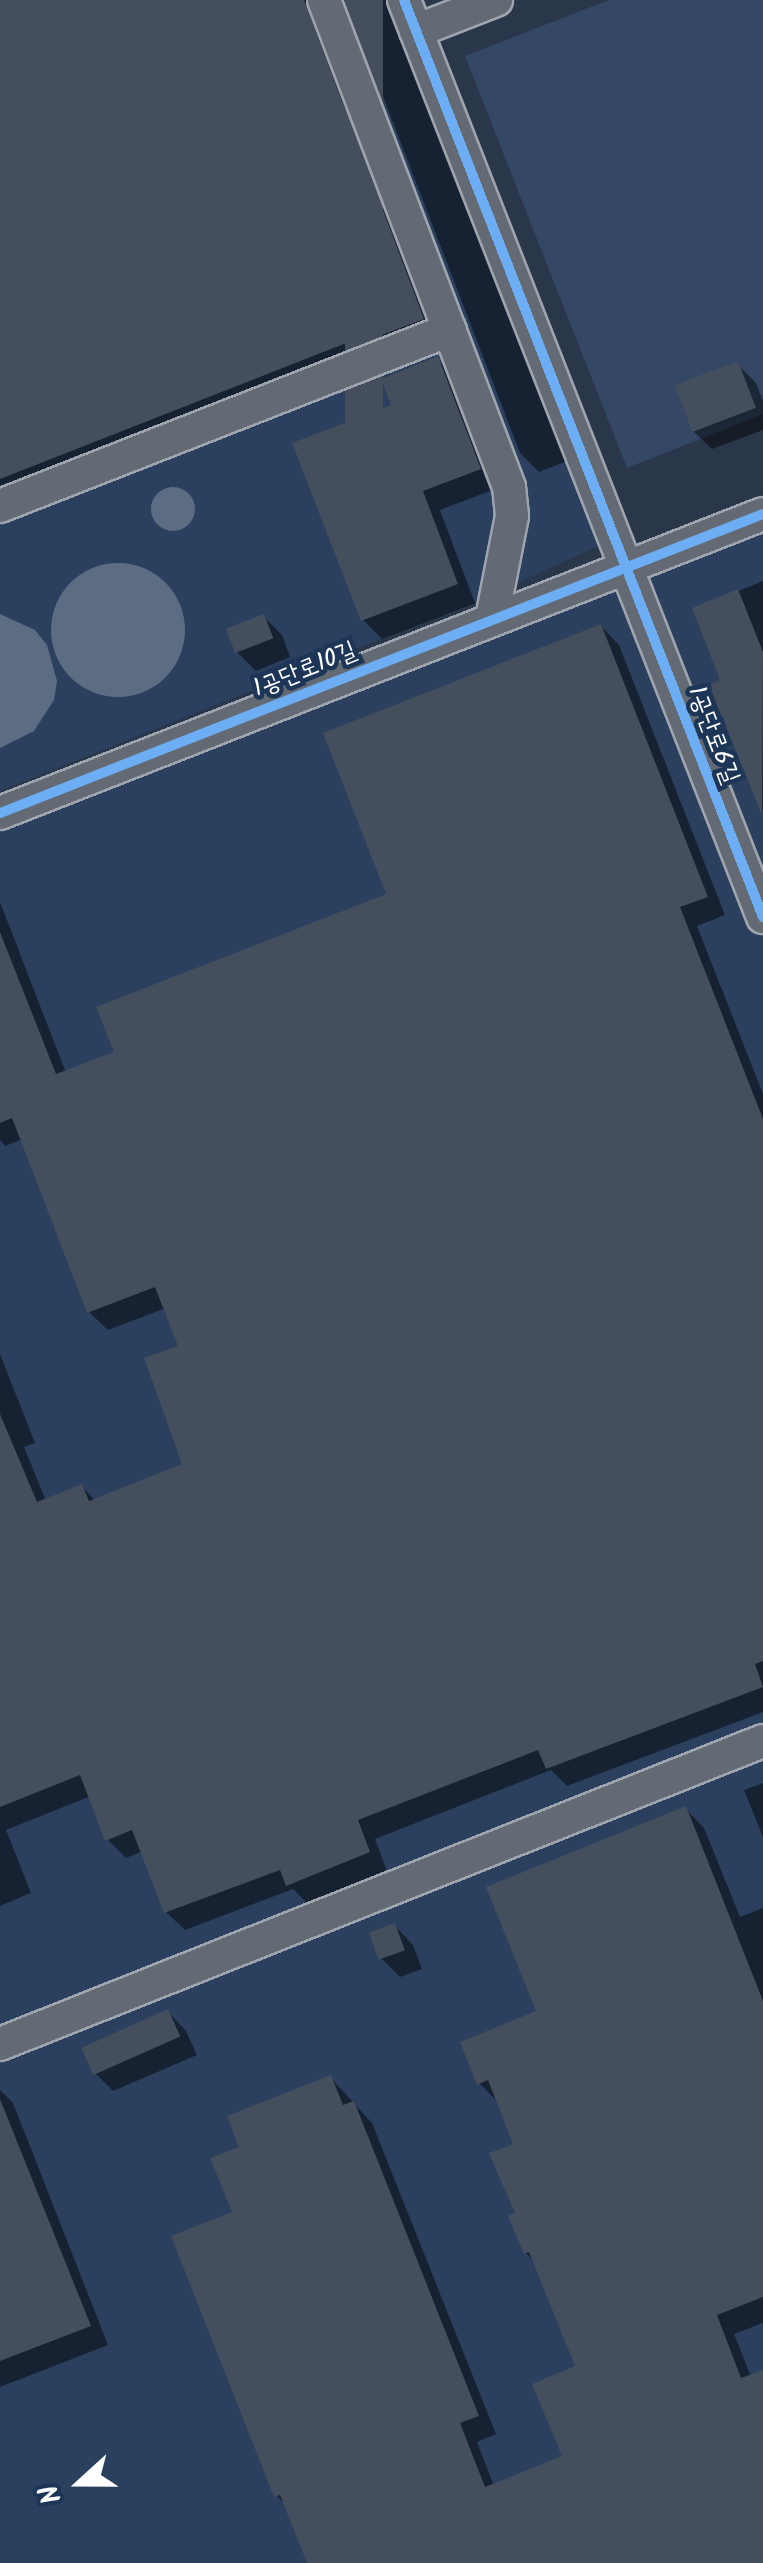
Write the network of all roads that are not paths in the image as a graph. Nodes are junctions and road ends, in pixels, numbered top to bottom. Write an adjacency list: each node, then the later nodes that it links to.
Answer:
1 (324, 0): 5 (street)
2 (404, 0): 4 (street)
3 (496, 0): 4 (street)
4 (416, 31): 8 (street)
5 (450, 330): 6 (street); 9 (street)
6 (0, 506)
7 (763, 514): 8 (street, 1공단로10길)
8 (626, 568): 9 (street, 1공단로10길); 11 (street, 1공단로6길)
9 (492, 618): 10 (street, 1공단로10길)
10 (0, 813)
11 (763, 917)
12 (763, 1742): 13 (street)
13 (0, 2044)

